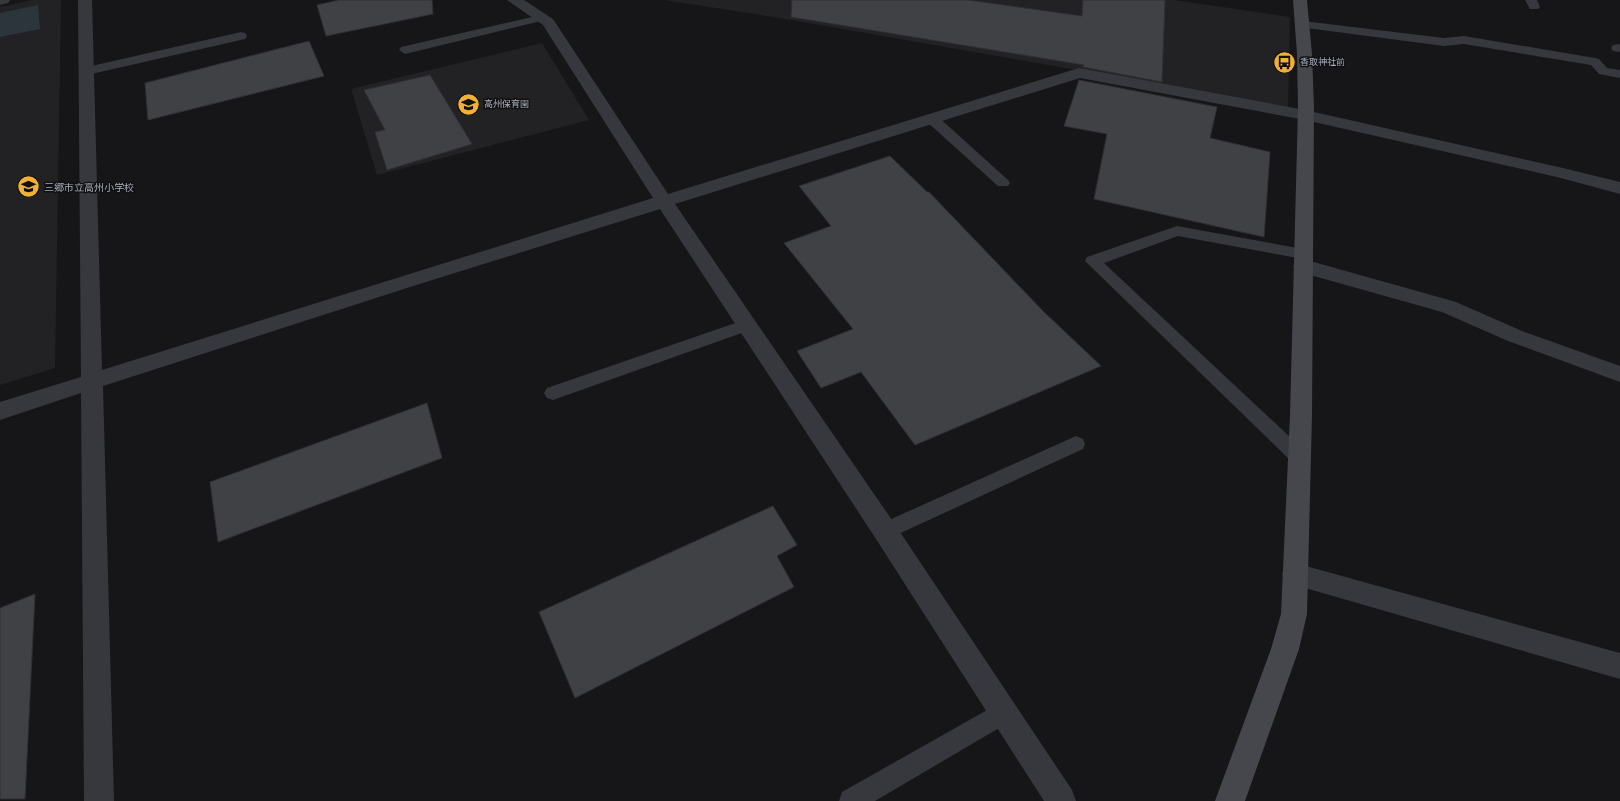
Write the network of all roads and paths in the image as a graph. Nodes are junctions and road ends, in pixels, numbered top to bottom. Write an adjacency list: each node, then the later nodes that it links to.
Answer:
1 (85, 0): 8 (street)
2 (514, 0): 4 (street)
3 (1300, 0): 5 (street)
4 (541, 18): 7 (lane); 14 (street)
5 (1303, 25): 9 (lane); 10 (street)
6 (241, 36): 8 (lane)
7 (405, 50)
8 (87, 71): 18 (street)
9 (1620, 74)
10 (1305, 115): 11 (street); 13 (street); 15 (street)
11 (931, 118): 12 (lane); 14 (street)
12 (1003, 183)
13 (1620, 188)
14 (664, 201): 16 (street); 18 (street)
15 (1303, 260): 17 (street); 22 (street); 22 (lane)
16 (747, 325): 19 (lane); 23 (street)
17 (1620, 374)
18 (92, 381): 20 (street); 27 (street)
19 (553, 393)
20 (0, 411)
21 (1076, 444): 23 (lane)
22 (1298, 456): 24 (street)
23 (885, 531): 26 (street)
24 (1296, 574): 25 (street); 30 (street)
25 (1620, 666)
26 (1003, 713): 28 (lane); 29 (street)
27 (99, 801)
28 (851, 801)
29 (1061, 801)
30 (1230, 801)

